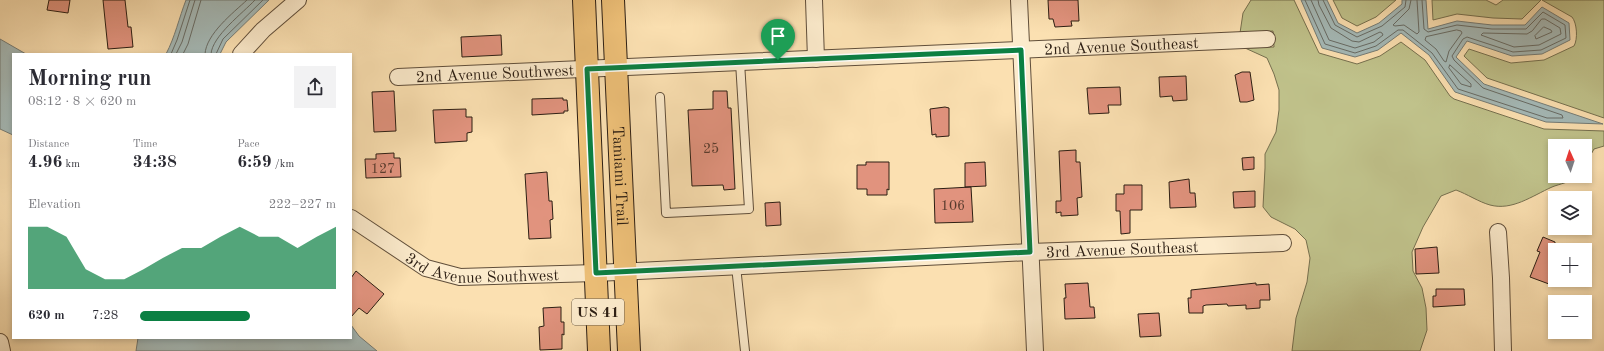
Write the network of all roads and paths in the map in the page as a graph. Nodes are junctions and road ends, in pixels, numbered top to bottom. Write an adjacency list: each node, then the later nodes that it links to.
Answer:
1 (298, 0): 8 (street)
2 (584, 0): 12 (main road, Tamiami Trail / US 41)
3 (613, 0): 11 (main road, Tamiami Trail / US 41)
4 (814, 0): 9 (street)
5 (1019, 0): 7 (street)
6 (1267, 39): 7 (street, 2nd Avenue Southeast)
7 (1021, 50): 9 (street, 2nd Avenue Southeast); 18 (street)
8 (242, 53)
9 (816, 59): 10 (street, 2nd Avenue Southeast)
10 (740, 62): 11 (street, 2nd Avenue Southeast); 14 (lane)
11 (616, 67): 12 (street, 2nd Avenue Southwest); 20 (main road, Tamiami Trail / US 41)
12 (587, 69): 13 (street, 2nd Avenue Southwest); 21 (main road, Tamiami Trail / US 41)
13 (398, 77)
14 (660, 97)
15 (352, 219): 21 (street, 3rd Avenue Southwest)
16 (1498, 232): 28 (street)
17 (1283, 243): 18 (street, 3rd Avenue Southeast)
18 (1030, 252): 19 (street, 3rd Avenue Southeast); 27 (street)
19 (736, 266): 20 (street, 3rd Avenue Southeast); 26 (lane)
20 (626, 272): 21 (street, 3rd Avenue Southwest); 25 (main road, Tamiami Trail / US 41)
21 (596, 273): 24 (main road, Tamiami Trail / US 41)
22 (0, 342): 23 (street)
23 (2, 351)
24 (599, 351)
25 (629, 351)
26 (745, 351)
27 (1035, 351)
28 (1503, 351)

